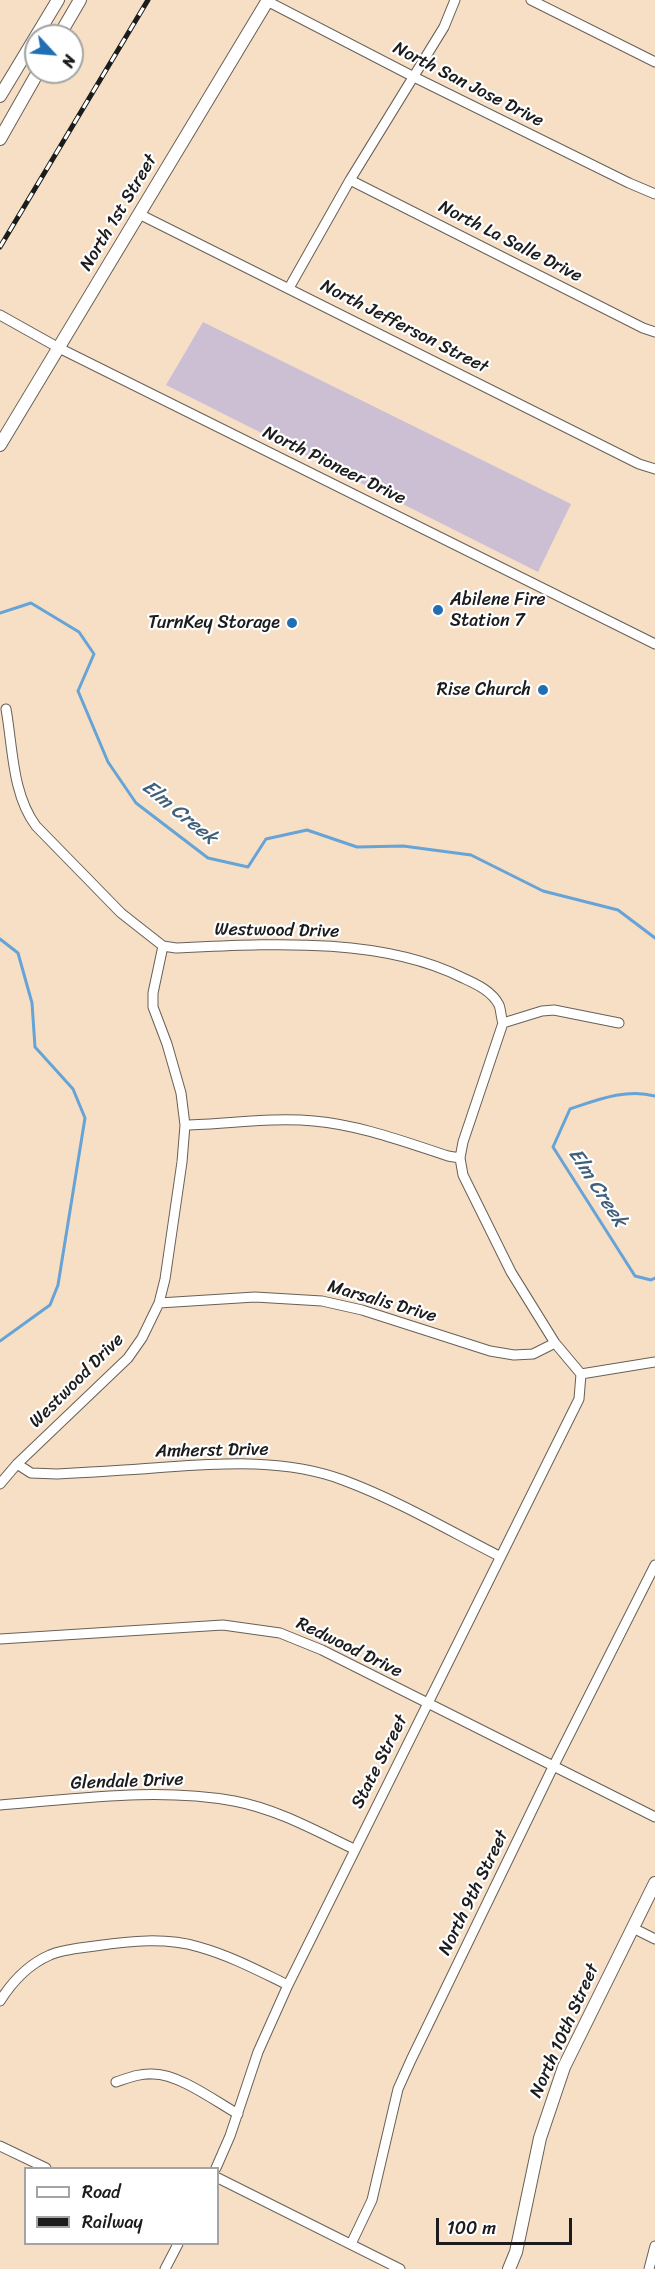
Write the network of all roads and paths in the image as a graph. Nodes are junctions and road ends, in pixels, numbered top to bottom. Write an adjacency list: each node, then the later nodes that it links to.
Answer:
1 (46, 0): 8 (main road)
2 (58, 0): 9 (main road)
3 (65, 0): 10 (main road)
4 (80, 0): 11 (main road)
5 (268, 0): 14 (street, North San Jose Drive); 20 (main road, North 1st Street)
6 (455, 0): 14 (street)
7 (531, 0): 13 (street)
8 (42, 24)
9 (43, 24)
10 (66, 24)
11 (67, 24)
12 (24, 55): 16 (main road)
13 (655, 62)
14 (414, 77): 18 (street); 19 (street, North San Jose Drive)
15 (31, 84): 17 (main road)
16 (0, 96)
17 (0, 139)
18 (350, 180): 21 (street); 23 (street, North La Salle Drive)
19 (655, 194)
20 (139, 214): 21 (street, North Jefferson Street); 24 (main road, North 1st Street)
21 (289, 288): 26 (street, North Jefferson Street)
22 (0, 315): 24 (street, North Pioneer Drive)
23 (655, 332)
24 (59, 348): 25 (main road, North 1st Street); 27 (street, North Pioneer Drive)
25 (0, 445)
26 (655, 469)
27 (655, 644)
28 (6, 709): 29 (street)
29 (163, 946): 30 (street, Westwood Drive); 32 (street, Westwood Drive)
30 (502, 1023): 31 (street); 33 (street)
31 (619, 1023)
32 (185, 1125): 33 (street); 34 (street, Westwood Drive)
33 (460, 1158): 35 (street)
34 (159, 1302): 35 (street, Marsalis Drive); 38 (street, Westwood Drive)
35 (555, 1343): 37 (street)
36 (655, 1362): 37 (street)
37 (581, 1374): 40 (street, State Street)
38 (16, 1464): 39 (street, Westwood Drive); 40 (street, Amherst Drive)
39 (0, 1484)
40 (500, 1556): 43 (street, State Street)
41 (655, 1565): 44 (street, North 9th Street)
42 (0, 1639): 43 (street, Redwood Drive)
43 (428, 1705): 44 (street, Redwood Drive); 47 (street, State Street)
44 (553, 1767): 46 (street, Redwood Drive); 59 (street, North 9th Street)
45 (0, 1804): 47 (street, Glendale Drive)
46 (655, 1817)
47 (354, 1849): 51 (street, State Street)
48 (655, 1883): 49 (main road, North 10th Street)
49 (633, 1928): 50 (street); 64 (main road, North 10th Street)
50 (655, 1939)
51 (288, 1985): 52 (street); 54 (street, State Street)
52 (0, 2001)
53 (116, 2082): 54 (street)
54 (238, 2114): 57 (street, State Street)
55 (0, 2146): 56 (street)
56 (42, 2167)
57 (217, 2167)
58 (219, 2178): 59 (street)
59 (351, 2244): 63 (street)
60 (177, 2245): 62 (street)
61 (655, 2246): 65 (street)
62 (165, 2269)
63 (400, 2269)
64 (509, 2269)
65 (649, 2269)

